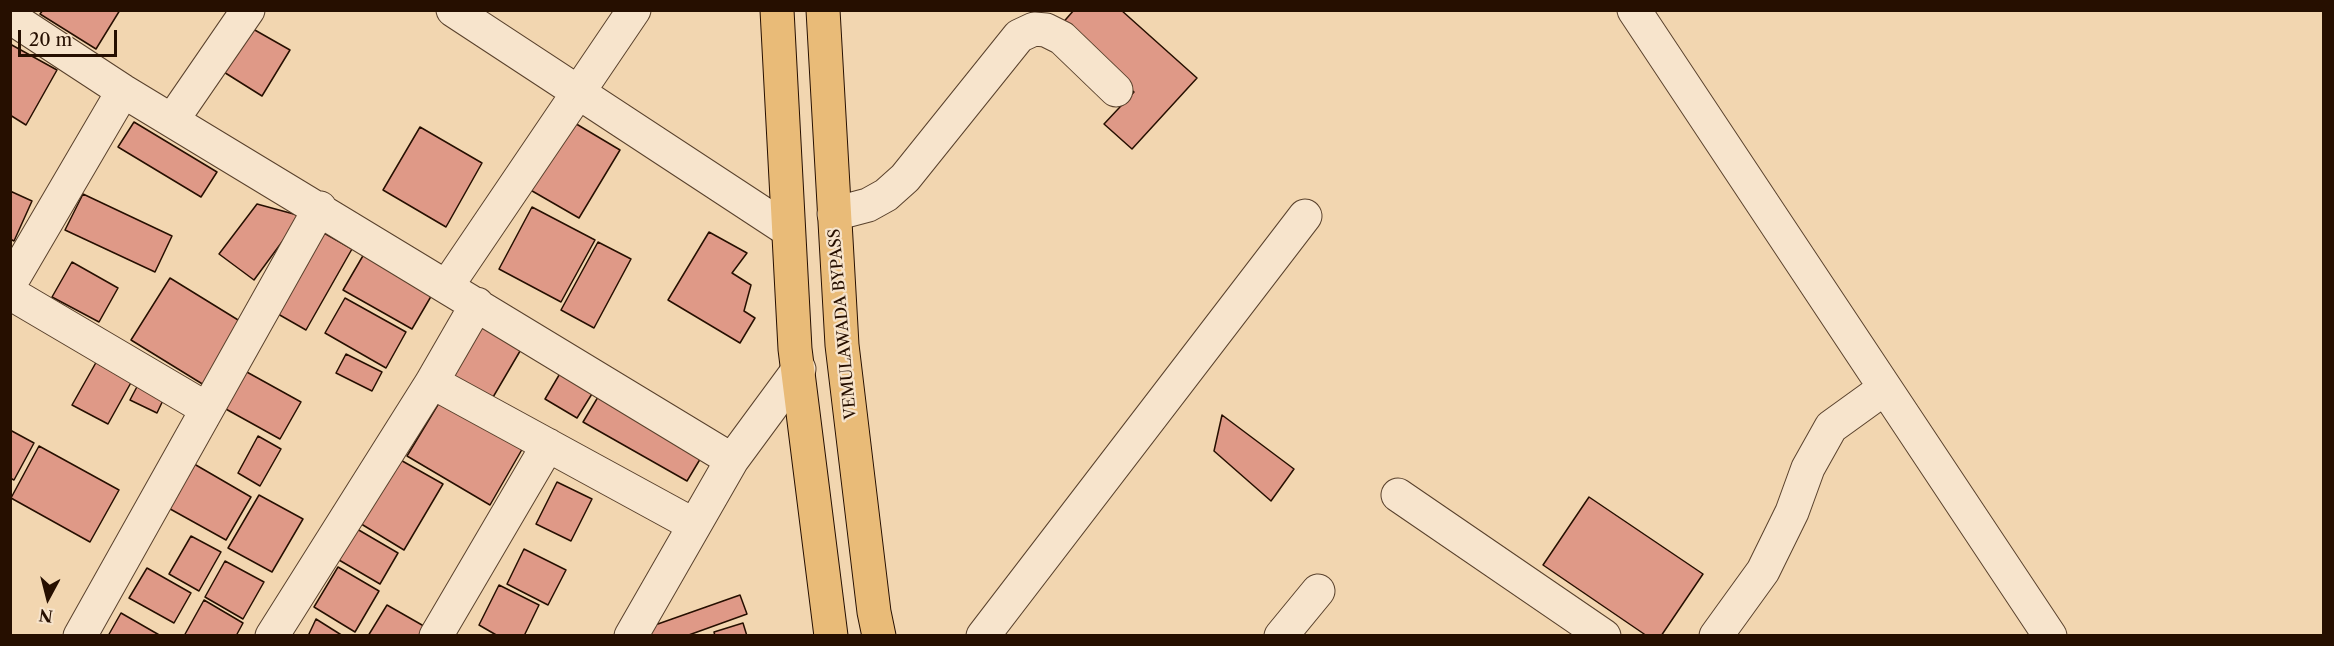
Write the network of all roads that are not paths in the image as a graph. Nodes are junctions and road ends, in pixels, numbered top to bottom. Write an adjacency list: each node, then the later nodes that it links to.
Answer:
1 (248, 10): 11 (street)
2 (453, 10): 10 (street)
3 (634, 10): 10 (street)
4 (777, 10): 15 (main road)
5 (823, 10): 13 (main road, VEMULAWADA BYPASS)
6 (1634, 10): 22 (street)
7 (10, 17): 9 (street)
8 (1116, 90): 13 (street)
9 (123, 91): 11 (street); 16 (street)
10 (578, 93): 15 (street); 17 (street)
11 (173, 119): 12 (street)
12 (320, 208): 17 (street); 23 (street)
13 (834, 214): 34 (main road, VEMULAWADA BYPASS)
14 (1305, 216): 35 (street)
15 (788, 230): 20 (main road)
16 (10, 284)
17 (447, 286): 19 (street)
18 (10, 293): 23 (street)
19 (477, 304): 21 (street); 25 (street)
20 (799, 369): 25 (street); 33 (main road)
21 (432, 382): 24 (street); 30 (street)
22 (1885, 388): 38 (street); 39 (street)
23 (207, 409): 29 (street)
24 (548, 446): 27 (street); 31 (street)
25 (732, 460): 27 (street)
26 (1398, 495): 37 (street)
27 (694, 525): 32 (street)
28 (1318, 591): 36 (street)
29 (80, 636)
30 (272, 636)
31 (436, 636)
32 (631, 636)
33 (831, 636)
34 (879, 636)
35 (983, 636)
36 (1281, 636)
37 (1604, 636)
38 (1716, 636)
39 (2050, 636)

